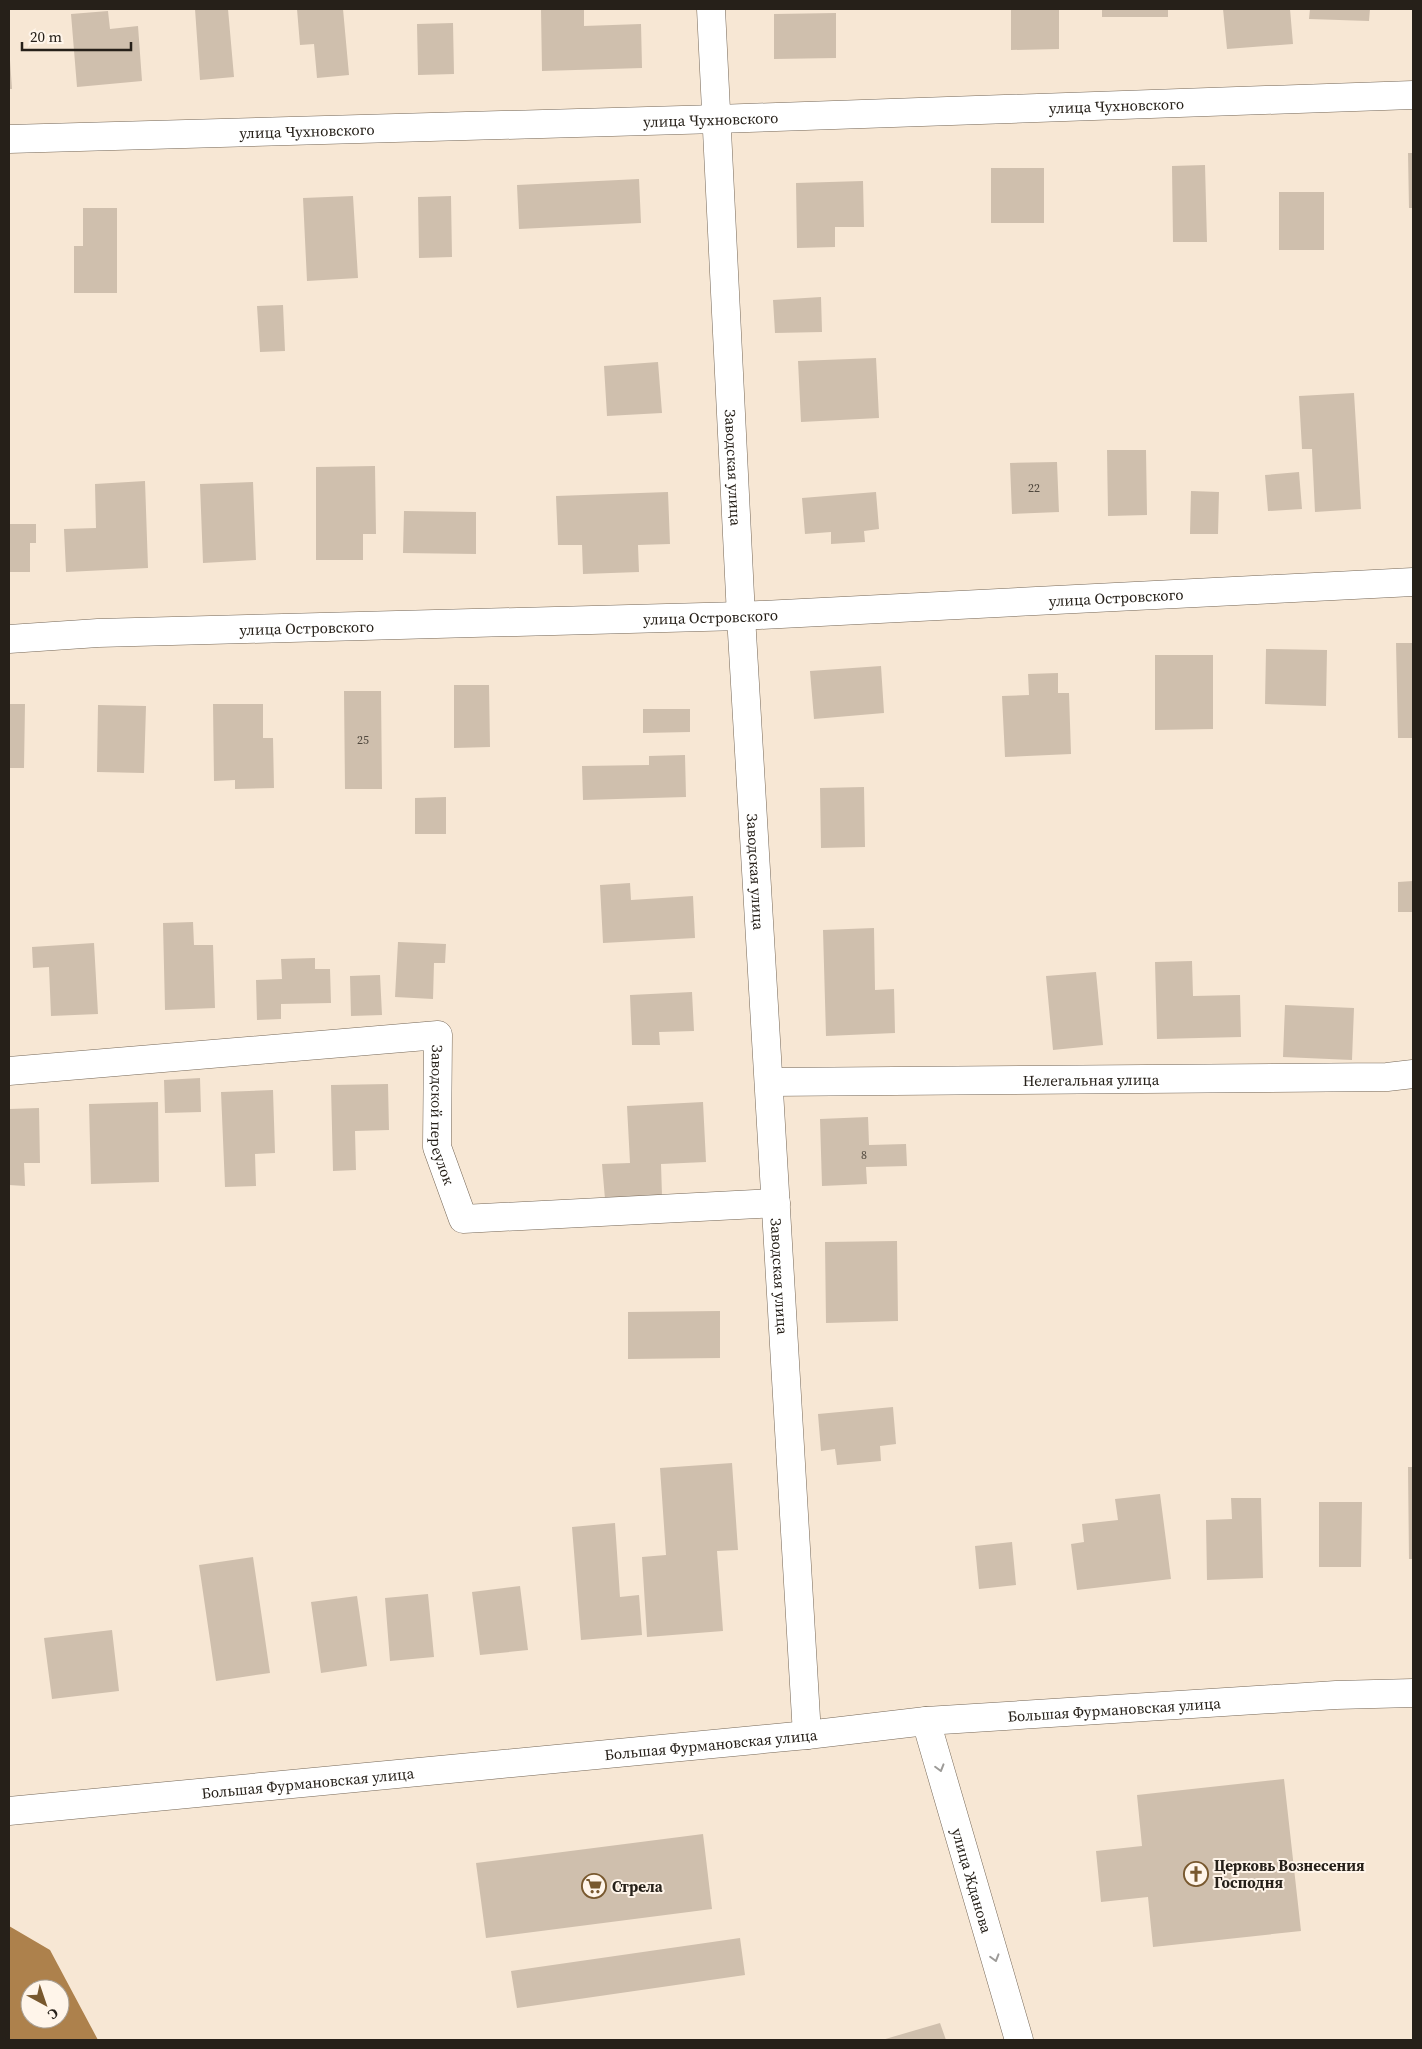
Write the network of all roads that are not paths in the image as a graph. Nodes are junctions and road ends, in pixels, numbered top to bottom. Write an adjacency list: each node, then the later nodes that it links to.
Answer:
1 (711, 9): 3 (street, Заводская улица)
2 (1413, 95): 3 (street, улица Чухновского)
3 (717, 119): 4 (street, улица Чухновского); 6 (street, Заводская улица)
4 (9, 139)
5 (1413, 582): 6 (street, улица Островского)
6 (741, 616): 7 (street, улица Островского); 10 (street, Заводская улица)
7 (9, 639)
8 (9, 1071): 11 (street, Заводской переулок)
9 (1413, 1074): 10 (street, Нелегальная улица)
10 (769, 1082): 11 (street, Заводская улица)
11 (776, 1203): 14 (street, Заводская улица)
12 (1413, 1693): 13 (street, Большая Фурмановская улица)
13 (926, 1721): 14 (street, Большая Фурмановская улица); 16 (street, улица Жданова, one-way to 16)
14 (807, 1735): 15 (street, Большая Фурмановская улица)
15 (9, 1811)
16 (1019, 2040)

